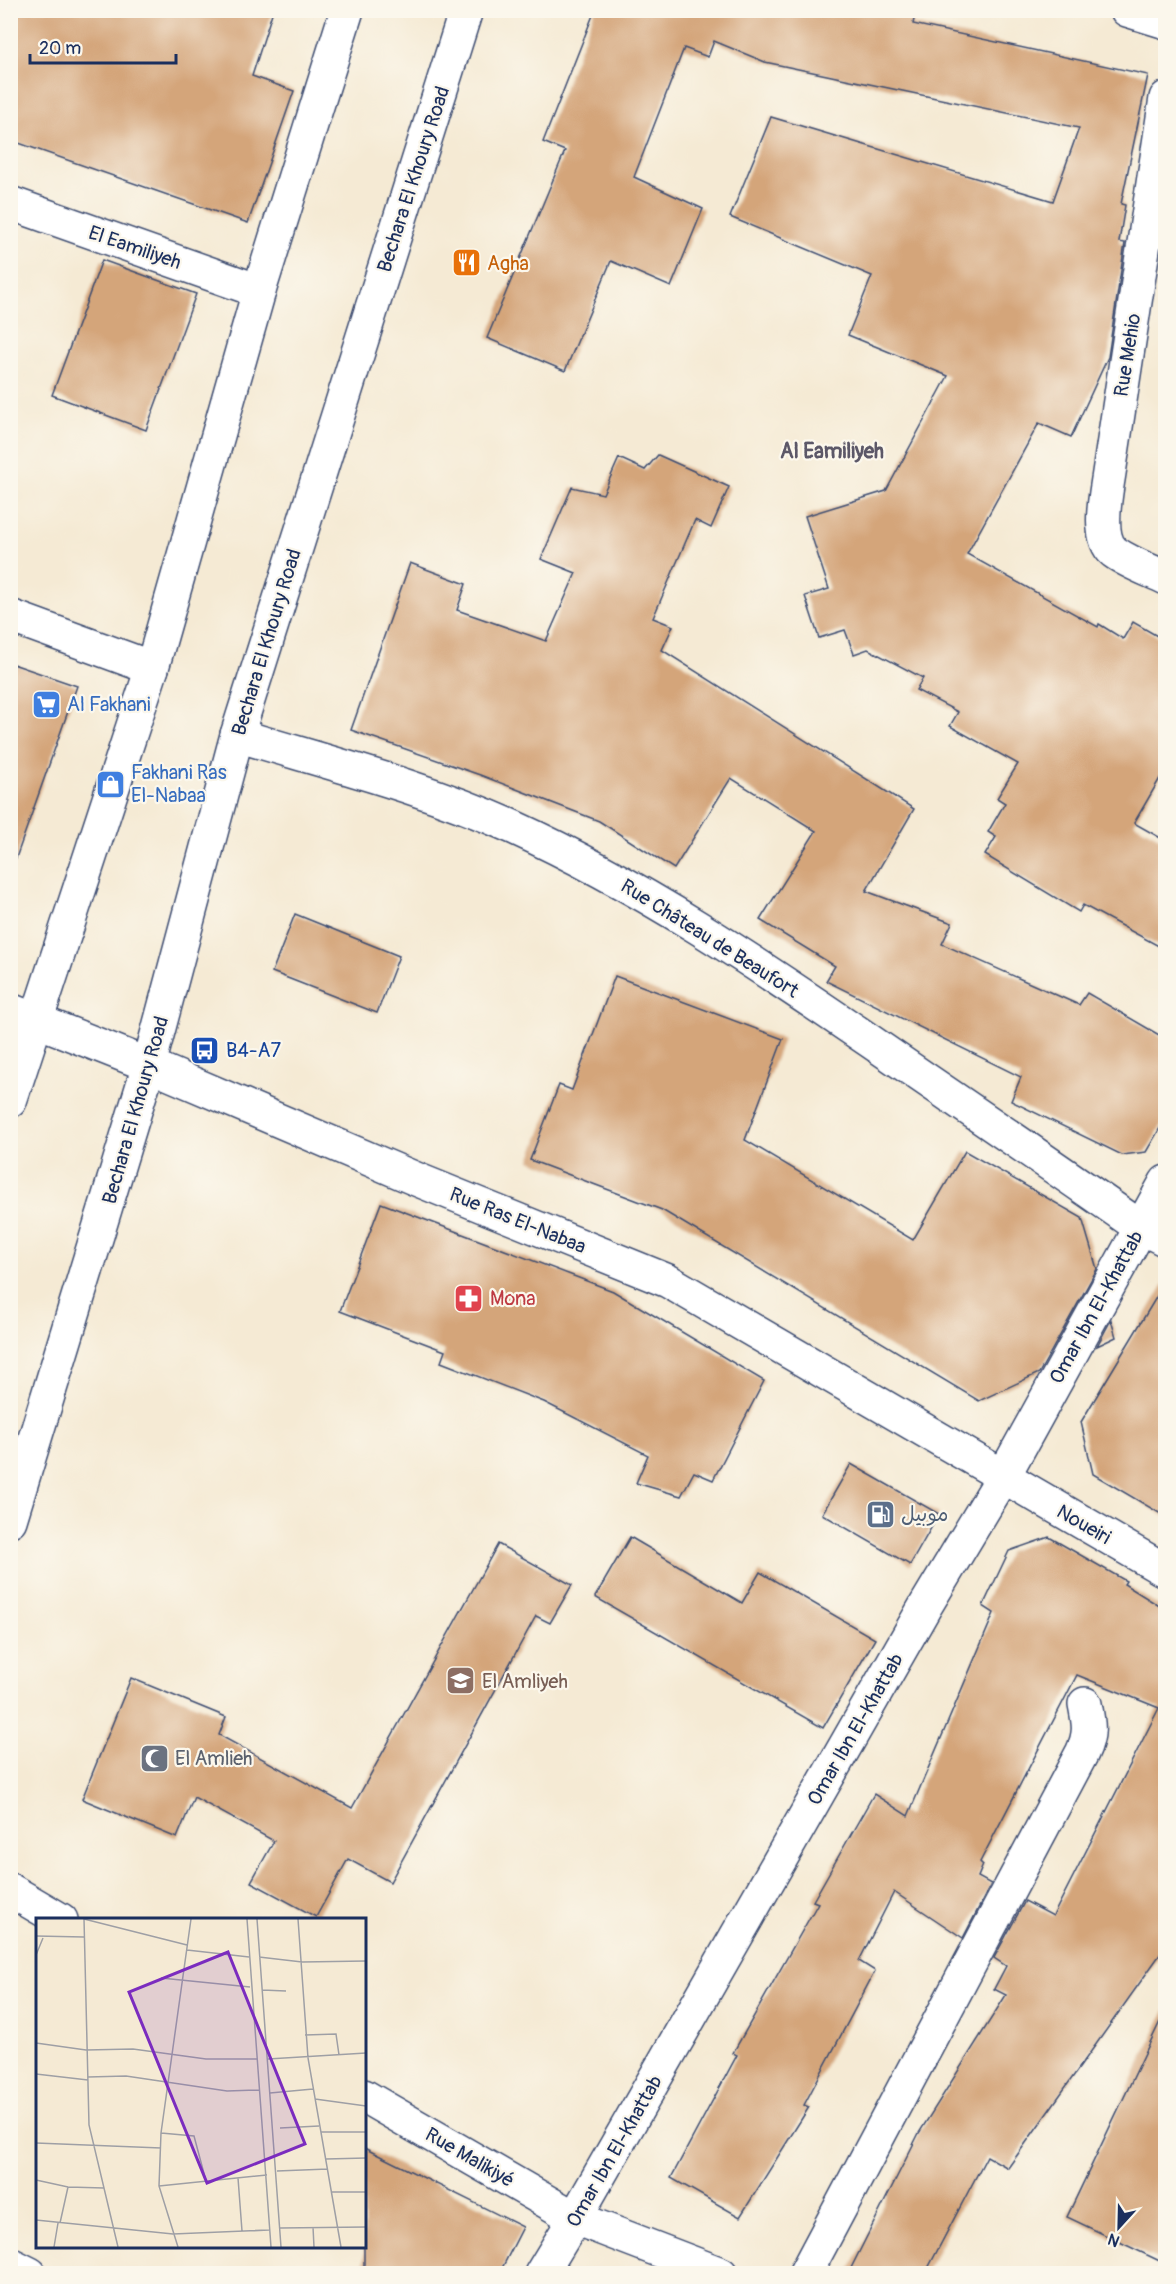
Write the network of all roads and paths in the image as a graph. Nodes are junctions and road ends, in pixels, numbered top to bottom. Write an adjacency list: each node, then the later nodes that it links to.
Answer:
1 (347, 10): 7 (street)
2 (466, 10): 11 (street, Bechara El Khoury Road)
3 (1127, 10): 4 (street)
4 (1166, 22)
5 (1166, 98): 8 (street, Rue Mehio)
6 (10, 203): 7 (street, El Eamiliyeh)
7 (259, 291): 10 (street)
8 (1166, 578)
9 (10, 616): 10 (street)
10 (152, 668): 12 (street)
11 (237, 735): 13 (street, Bechara El Khoury Road); 16 (street, Rue Château de Beaufort)
12 (23, 1015): 13 (street, Rue Ras El-Nabaa); 14 (street)
13 (149, 1065): 17 (street, Rue Ras El-Nabaa); 18 (street, Bechara El Khoury Road)
14 (10, 1101)
15 (1166, 1182): 16 (street, Omar Ibn El-Khattab)
16 (1153, 1234): 17 (street, Omar Ibn El-Khattab)
17 (1003, 1477): 19 (street, Noueiri); 24 (street, Omar Ibn El-Khattab)
18 (10, 1520)
19 (1166, 1571)
20 (1085, 1704): 29 (street)
21 (10, 1890): 22 (street)
22 (58, 1918)
23 (366, 2097): 24 (street, Rue Malikiyé)
24 (576, 2218): 27 (street, Omar Ibn El-Khattab); 28 (street, Rue Malikiyé)
25 (10, 2264): 26 (street)
26 (30, 2274)
27 (541, 2274)
28 (721, 2274)
29 (805, 2274)

